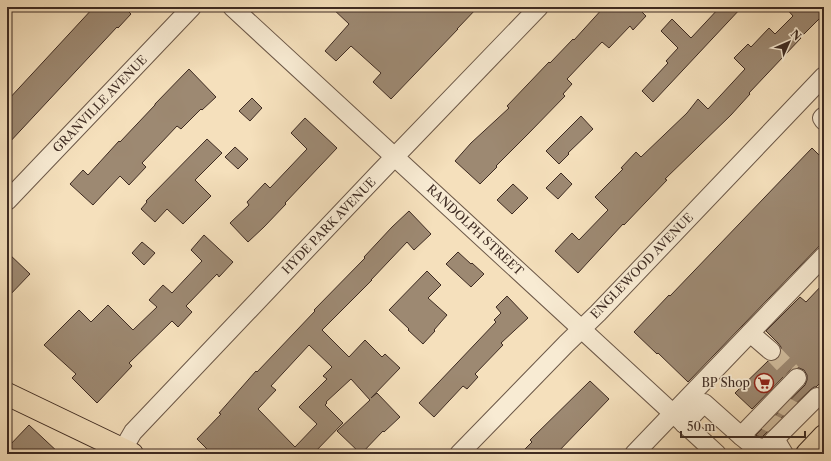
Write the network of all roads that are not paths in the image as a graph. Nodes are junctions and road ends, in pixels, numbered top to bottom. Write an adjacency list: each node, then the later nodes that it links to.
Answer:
1 (192, 7): 8 (street, GRANVILLE AVENUE)
2 (232, 7): 7 (street, RANDOLPH STREET)
3 (539, 7): 7 (street, HYDE PARK AVENUE)
4 (824, 76): 10 (street, ENGLEWOOD AVENUE)
5 (824, 116): 6 (street)
6 (824, 120)
7 (395, 157): 10 (street, RANDOLPH STREET); 20 (street, HYDE PARK AVENUE)
8 (7, 201)
9 (824, 256): 11 (street)
10 (581, 328): 15 (street, RANDOLPH STREET); 21 (street, ENGLEWOOD AVENUE)
11 (750, 333): 12 (street); 15 (street)
12 (771, 351)
13 (7, 394): 20 (main road)
14 (821, 403): 17 (street); 18 (street)
15 (679, 418): 18 (street); 19 (street); 22 (street, RANDOLPH STREET)
16 (824, 436): 23 (main road)
17 (781, 438): 18 (street)
18 (746, 445)
19 (644, 451)
20 (127, 452)
21 (459, 454)
22 (717, 454)
23 (807, 454)

